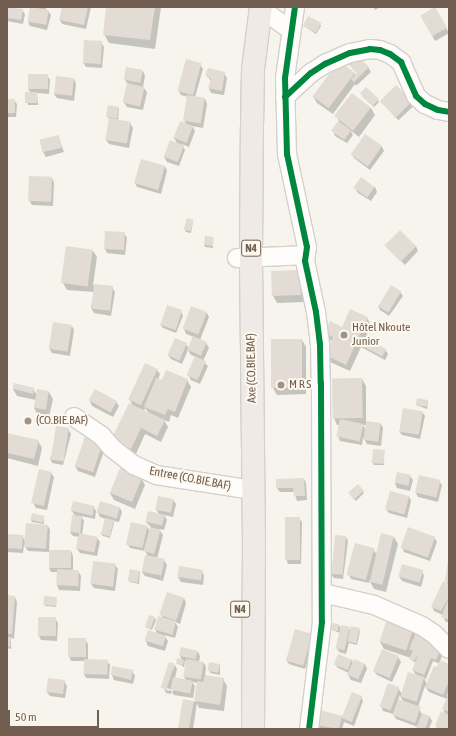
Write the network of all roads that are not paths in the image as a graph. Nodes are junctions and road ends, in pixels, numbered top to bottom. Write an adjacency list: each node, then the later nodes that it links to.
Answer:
1 (294, 7): 3 (street)
2 (257, 8): 3 (street); 7 (highway, Axe (CO.BIE.BAF) / N4)
3 (290, 29): 4 (street)
4 (285, 97): 5 (street); 6 (street)
5 (449, 112)
6 (305, 255): 7 (street); 11 (street)
7 (244, 257): 9 (highway, Axe (CO.BIE.BAF) / N4)
8 (74, 416): 9 (street, Entree (CO.BIE.BAF))
9 (246, 490): 10 (highway, Axe (CO.BIE.BAF) / N4)
10 (247, 583): 13 (highway, Axe (CO.BIE.BAF) / N4); 14 (highway, Axe (CO.BIE.BAF) / N4)
11 (323, 593): 12 (street); 15 (street)
12 (449, 649)
13 (240, 729)
14 (253, 729)
15 (309, 729)

